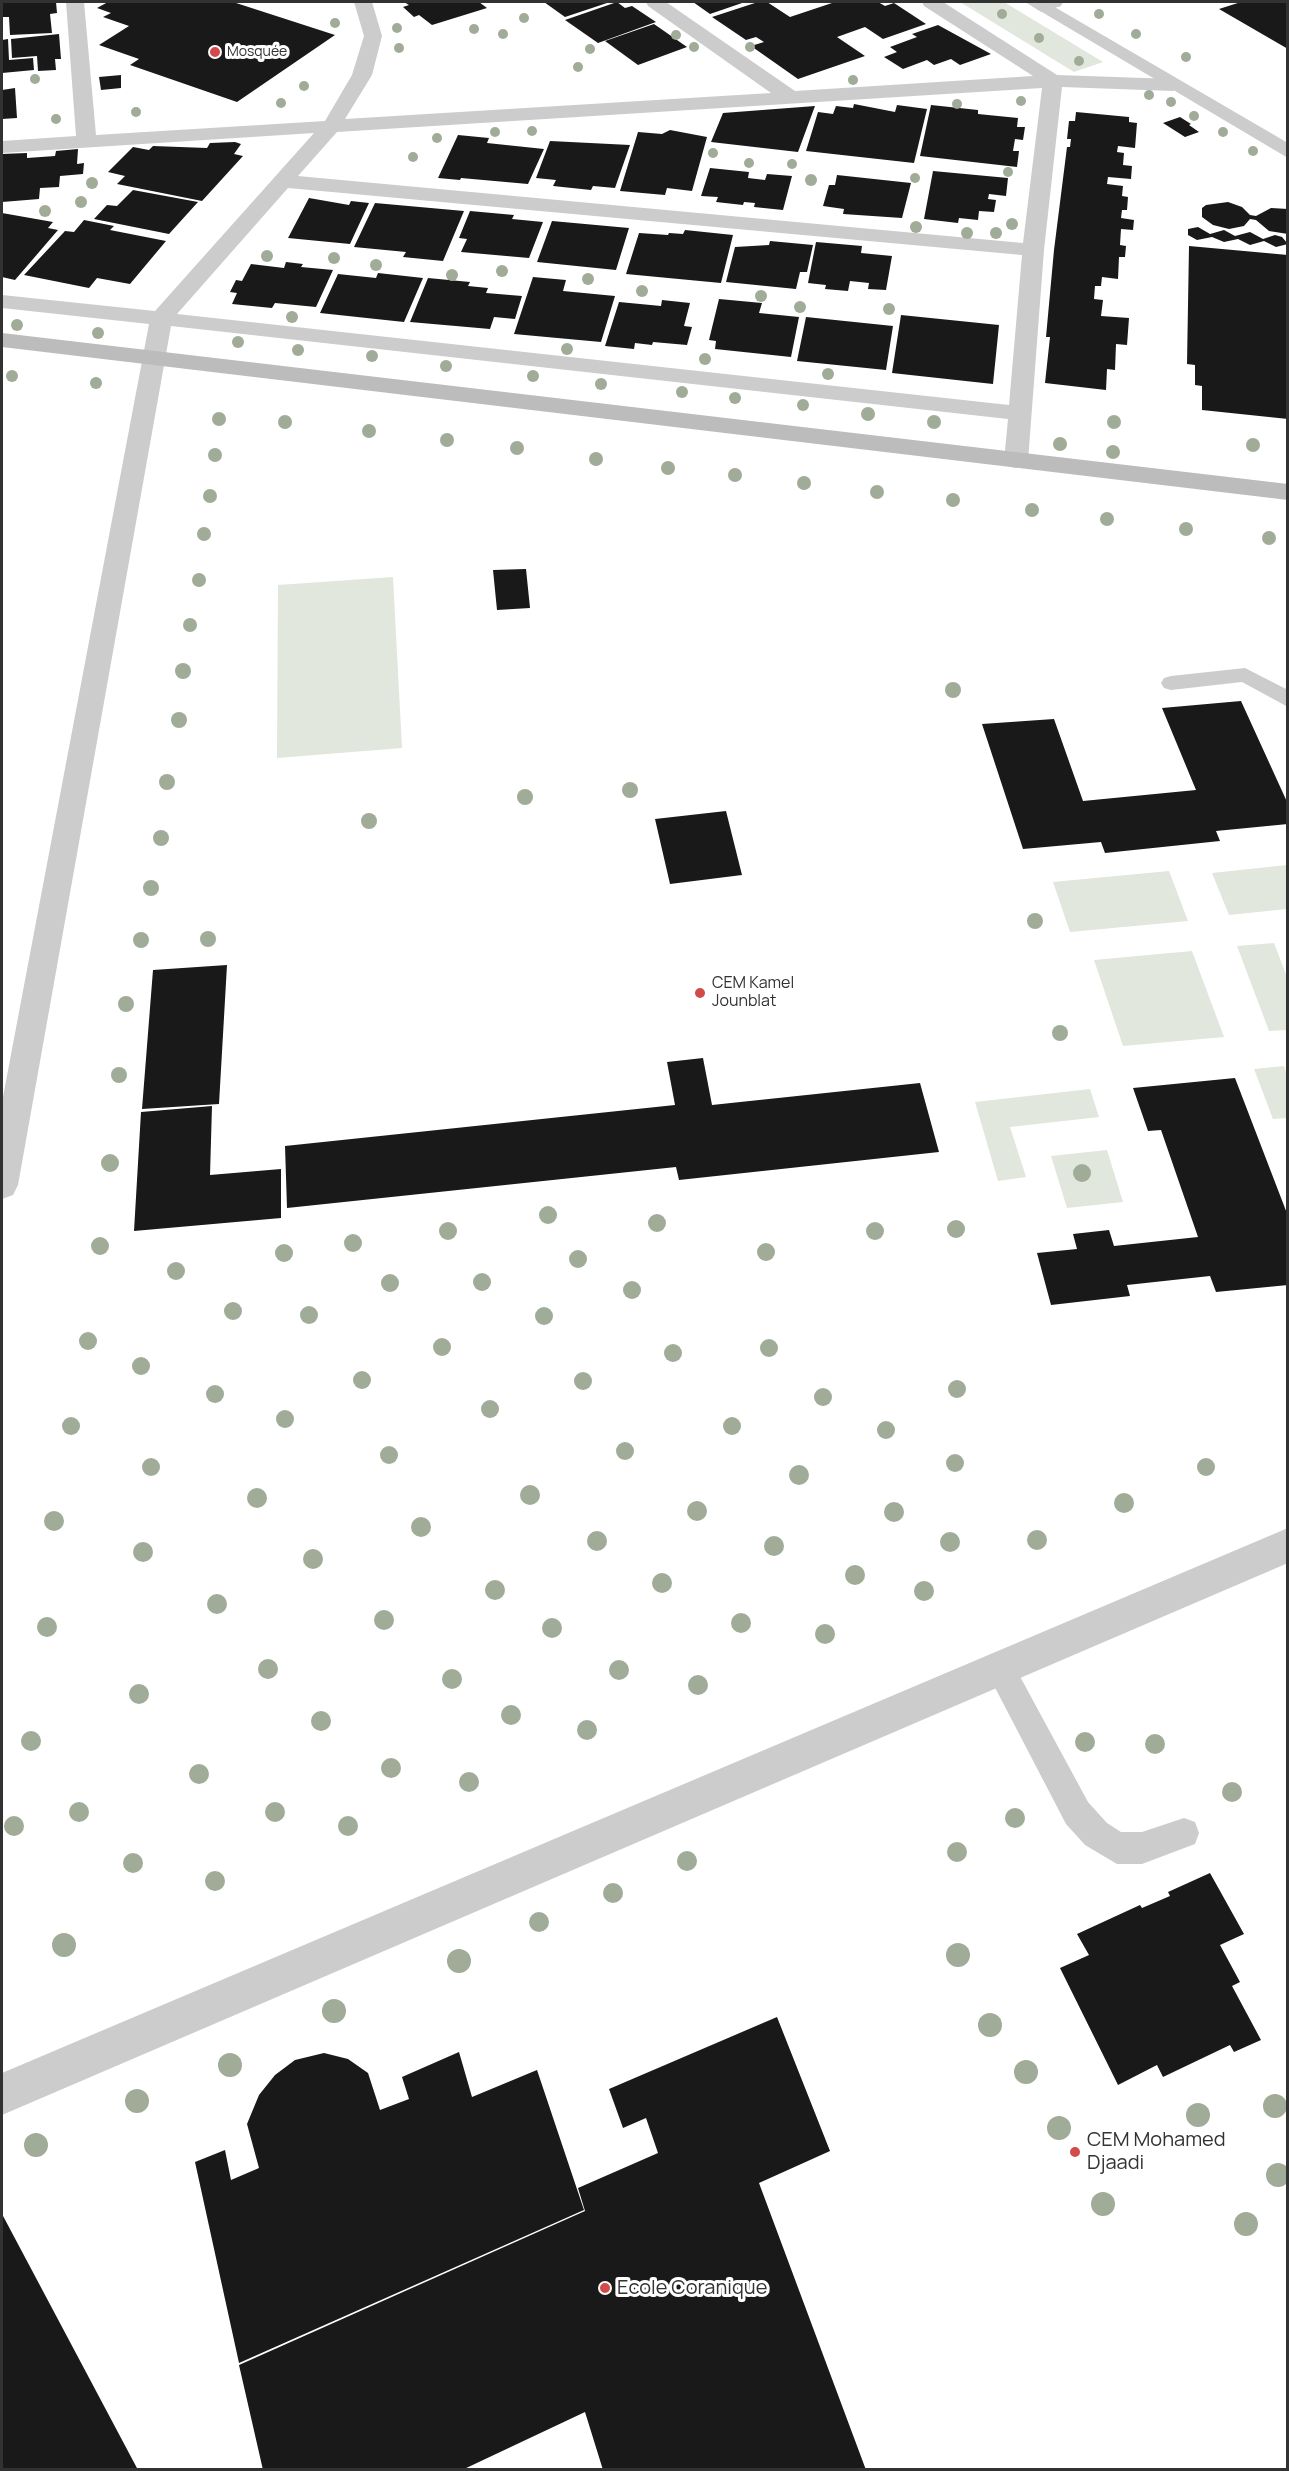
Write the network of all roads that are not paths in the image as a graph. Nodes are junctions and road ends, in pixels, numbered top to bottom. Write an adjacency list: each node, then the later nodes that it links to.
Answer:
1 (75, 2): 10 (street)
2 (363, 2): 9 (street)
3 (655, 2): 8 (street)
4 (931, 2): 6 (street)
5 (1043, 3): 7 (street)
6 (1053, 81): 7 (street); 8 (street); 14 (street)
7 (1173, 86): 12 (street)
8 (793, 99): 9 (street)
9 (331, 127): 10 (street); 13 (street)
10 (87, 142): 11 (street)
11 (2, 147)
12 (1287, 152)
13 (283, 181): 14 (street); 16 (street)
14 (1034, 250): 19 (street)
15 (2, 300): 16 (street)
16 (161, 318): 18 (street); 19 (street)
17 (2, 340): 18 (main road)
18 (156, 357): 20 (main road); 24 (street)
19 (1020, 413): 20 (street)
20 (1016, 461): 21 (main road)
21 (1287, 492)
22 (1171, 683): 23 (lane)
23 (1287, 700)
24 (2, 1185)
25 (1287, 1545): 26 (street)
26 (1000, 1668): 27 (lane); 28 (street)
27 (1184, 1833)
28 (2, 2094)

